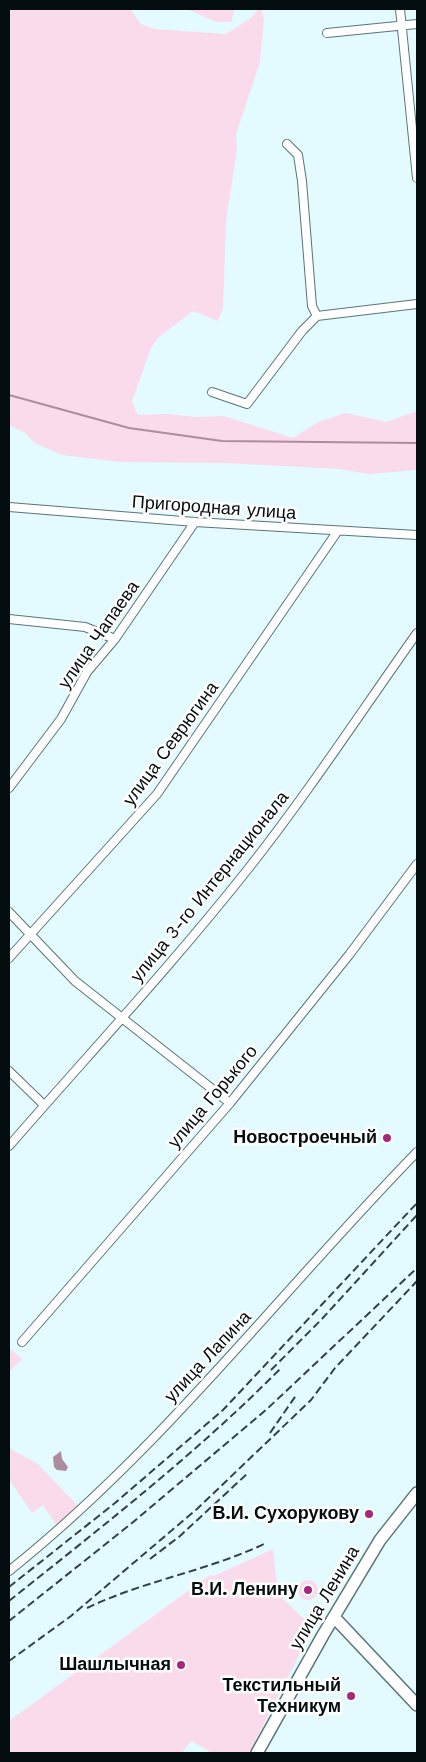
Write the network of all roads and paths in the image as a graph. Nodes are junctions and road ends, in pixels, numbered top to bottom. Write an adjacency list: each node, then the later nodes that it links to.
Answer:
1 (400, 9): 3 (street)
2 (417, 24): 3 (street)
3 (402, 25): 4 (street); 6 (street)
4 (327, 33)
5 (287, 144): 8 (street)
6 (417, 178)
7 (417, 304): 8 (street)
8 (317, 316): 9 (street)
9 (212, 392)
10 (9, 507): 11 (street, Пригородная улица)
11 (195, 522): 12 (street, Пригородная улица); 16 (street, улица Чапаева)
12 (337, 532): 13 (street, Пригородная улица); 20 (street, улица Севрюгина)
13 (417, 536)
14 (9, 619): 16 (street)
15 (417, 633): 22 (street, улица 3-го Интернационала)
16 (115, 639): 17 (street, улица Чапаева)
17 (9, 788)
18 (417, 864): 24 (street, улица Горького)
19 (9, 912): 20 (street)
20 (31, 933): 21 (street, улица Севрюгина); 22 (street)
21 (9, 958)
22 (122, 1019): 24 (street); 25 (street, улица 3-го Интернационала)
23 (9, 1070): 25 (street)
24 (230, 1103): 28 (street, улица Горького)
25 (44, 1105): 26 (street, улица 3-го Интернационала)
26 (9, 1146)
27 (417, 1152): 30 (street, улица Лапина)
28 (22, 1342)
29 (417, 1493): 31 (main road, улица Ленина)
30 (9, 1571)
31 (334, 1617): 32 (main road); 33 (main road, улица Ленина)
32 (417, 1704)
33 (257, 1753)

